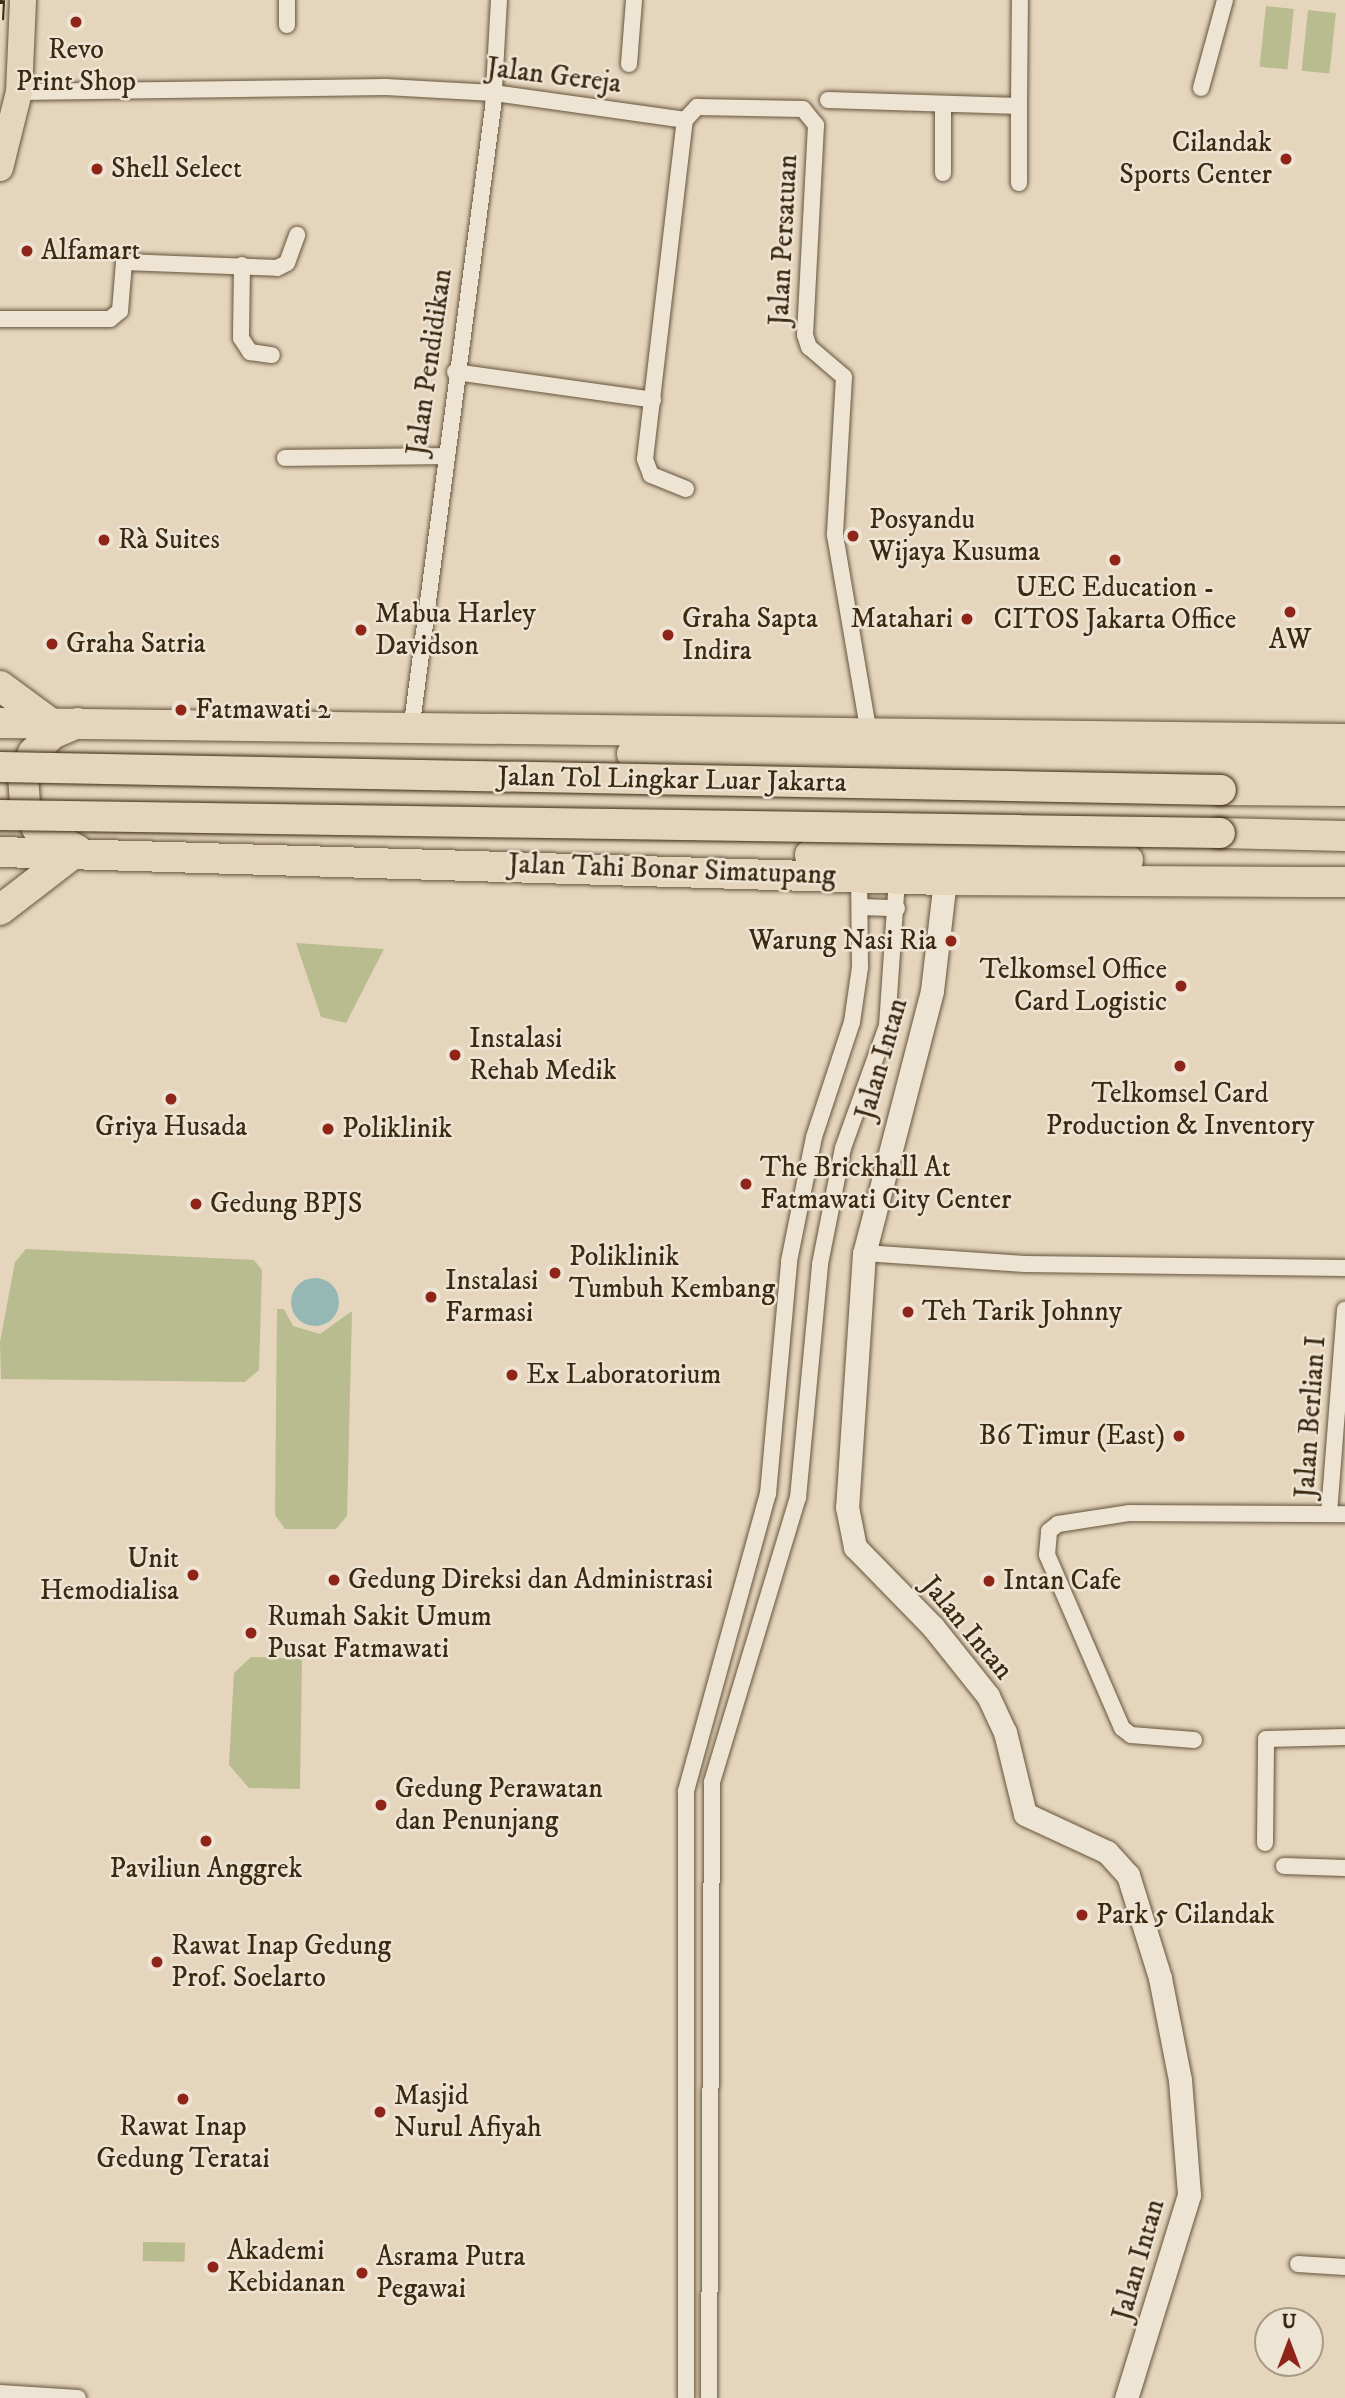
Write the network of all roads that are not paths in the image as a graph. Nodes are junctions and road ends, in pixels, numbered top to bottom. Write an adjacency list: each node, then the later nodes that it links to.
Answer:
1 (23, 0): 10 (main road)
2 (287, 0): 7 (street)
3 (499, 0): 11 (street, Jalan Pendidikan)
4 (634, 0): 8 (street)
5 (1020, 0): 14 (street)
6 (1225, 0): 9 (street)
7 (287, 25)
8 (629, 64)
9 (1201, 88)
10 (19, 92): 11 (street, Jalan Gereja); 16 (main road)
11 (494, 93): 15 (street, Jalan Gereja); 23 (street, Jalan Pendidikan)
12 (828, 100): 13 (street)
13 (943, 105): 14 (street); 17 (street)
14 (1019, 106): 18 (street)
15 (685, 120): 24 (street); 34 (street, Jalan Persatuan)
16 (0, 168)
17 (943, 173)
18 (1019, 184)
19 (297, 235): 20 (street)
20 (242, 265): 21 (street); 22 (street)
21 (0, 319)
22 (272, 355)
23 (455, 372): 24 (street); 25 (street, Jalan Pendidikan)
24 (653, 400): 27 (street)
25 (443, 456): 26 (street); 32 (street, Jalan Pendidikan)
26 (285, 458)
27 (686, 489)
28 (0, 686): 29 (highway)
29 (49, 722): 30 (highway); 31 (highway)
30 (79, 722): 32 (highway); 42 (highway)
31 (0, 723)
32 (411, 731): 33 (highway)
33 (531, 733): 34 (highway); 37 (highway)
34 (870, 734): 35 (highway)
35 (1345, 739)
36 (0, 767): 38 (highway, Jalan Tol Lingkar Luar Jakarta, bridge)
37 (1345, 767)
38 (1345, 791)
39 (0, 815): 40 (highway, Jalan Tol Lingkar Luar Jakarta, bridge)
40 (1345, 836)
41 (0, 852): 42 (highway, Jalan Tahi Bonar Simatupang)
42 (79, 852): 44 (highway, Jalan Tahi Bonar Simatupang); 51 (highway)
43 (1345, 864): 44 (highway)
44 (667, 869): 45 (highway, Jalan Tahi Bonar Simatupang)
45 (859, 877): 46 (highway, Jalan Tahi Bonar Simatupang); 49 (street)
46 (897, 878): 47 (highway, Jalan Tahi Bonar Simatupang); 50 (street)
47 (945, 880): 48 (highway, Jalan Tahi Bonar Simatupang); 52 (street, Jalan Intan)
48 (1345, 882)
49 (860, 907): 50 (street); 56 (street)
50 (897, 908): 57 (street)
51 (0, 910)
52 (864, 1253): 53 (street); 71 (street, Jalan Intan)
53 (1345, 1268)
54 (1345, 1310): 55 (street, Jalan Berlian I)
55 (1337, 1514): 59 (street)
56 (759, 1533): 57 (street); 66 (street)
57 (788, 1540): 65 (street)
58 (1345, 1737): 60 (street)
59 (1194, 1740)
60 (1265, 1843)
61 (1284, 1866): 62 (street)
62 (1345, 1868)
63 (1298, 2264): 64 (street)
64 (1345, 2267)
65 (711, 2374): 66 (street); 70 (street)
66 (687, 2375): 69 (street)
67 (0, 2393): 68 (street)
68 (78, 2398)
69 (687, 2398)
70 (709, 2398)
71 (1126, 2398)

